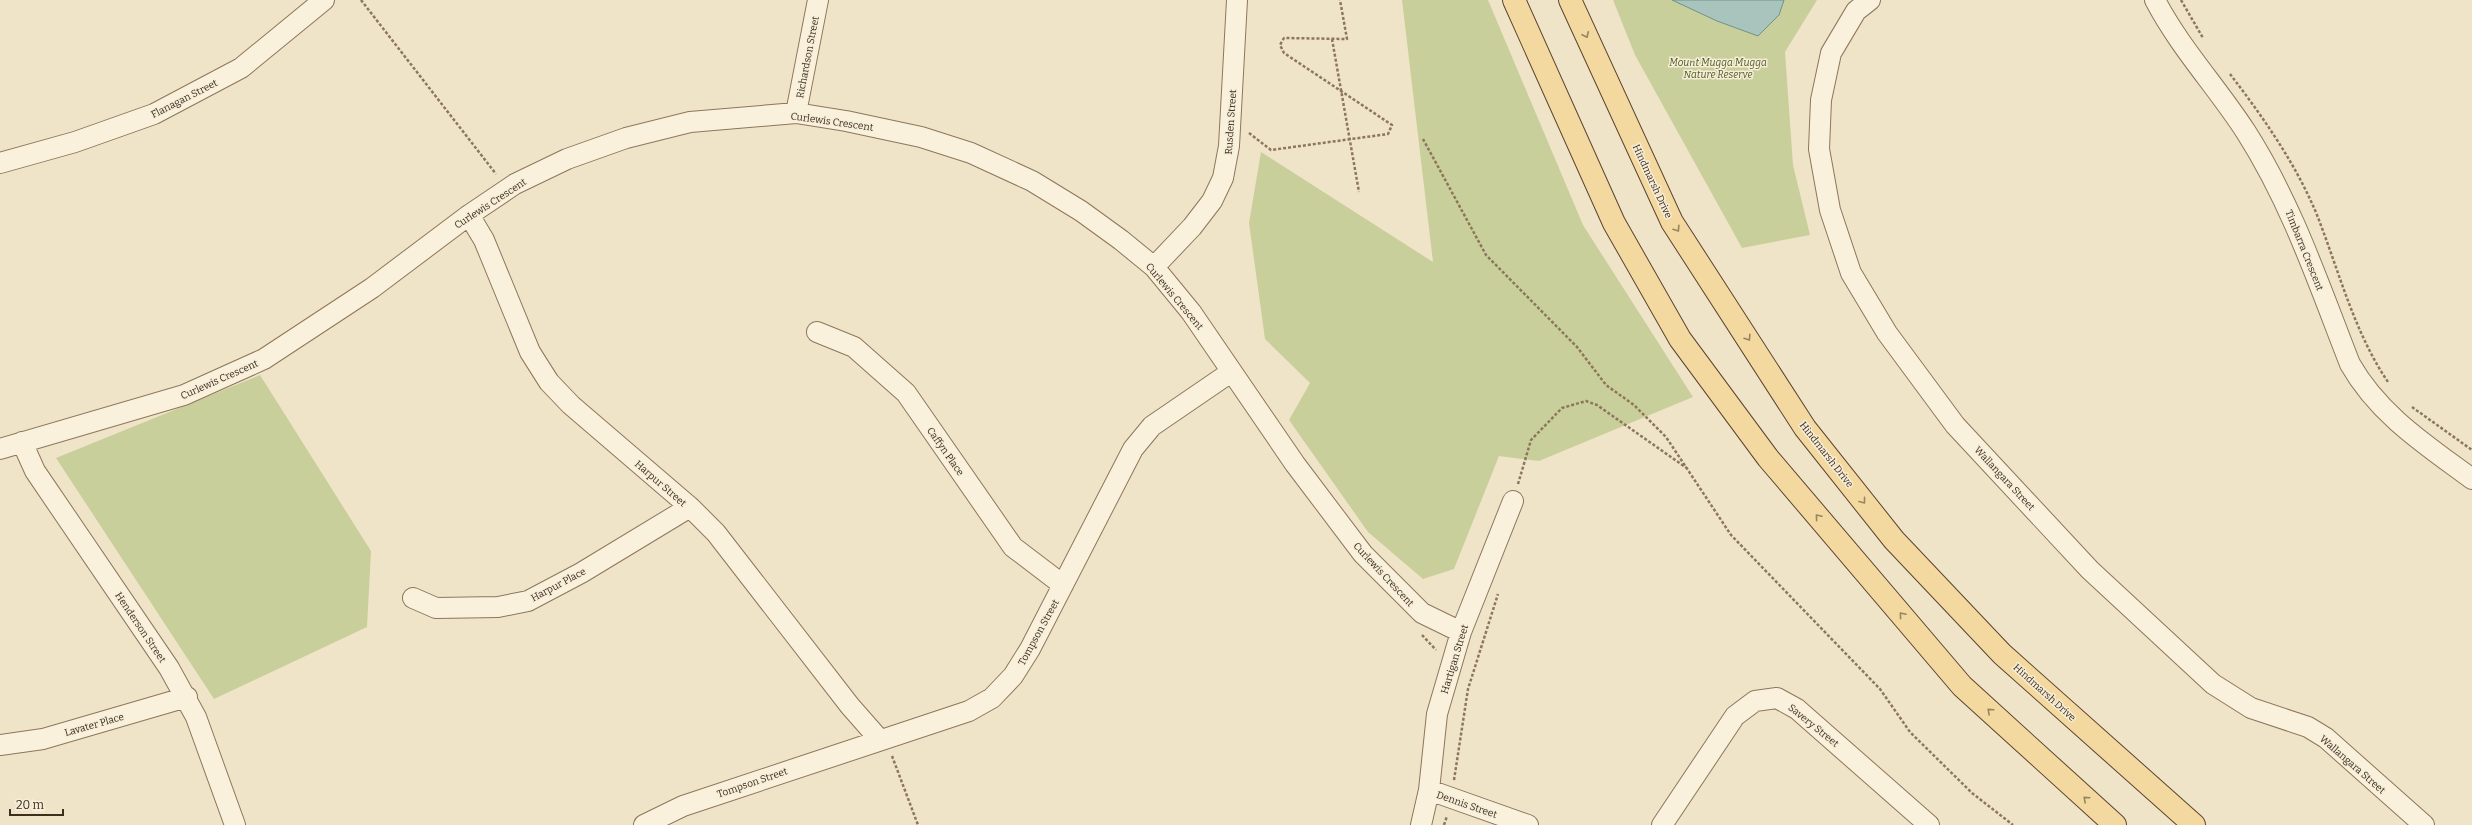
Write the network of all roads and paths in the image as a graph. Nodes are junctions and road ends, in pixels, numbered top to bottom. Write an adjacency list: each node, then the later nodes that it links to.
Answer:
1 (324, 0): 16 (street, Flanagan Street)
2 (361, 0): 17 (path)
3 (818, 0): 12 (street, Richardson Street)
4 (1237, 0): 13 (street, Rusden Street)
5 (1340, 0): 10 (path)
6 (1514, 0): 47 (main road, one-way to 6)
7 (1570, 0): 48 (main road, Hindmarsh Drive, one-way to 48)
8 (1870, 0): 49 (street, Wallangara Street)
9 (2155, 0): 26 (street, Timbarra Crescent)
10 (1332, 39): 11 (path); 11 (path)
11 (1341, 92): 14 (path); 14 (path)
12 (796, 114): 17 (street, Curlewis Crescent); 20 (street, Curlewis Crescent)
13 (1231, 119): 14 (path); 20 (street, Rusden Street)
14 (1350, 139): 18 (path)
15 (1422, 140): 25 (path)
16 (0, 163)
17 (508, 189): 19 (street, Curlewis Crescent)
18 (1359, 192)
19 (469, 215): 23 (street, Curlewis Crescent); 28 (street, Harpur Street)
20 (1154, 266): 22 (street, Curlewis Crescent)
21 (817, 332): 29 (street, Caffyn Place)
22 (1231, 372): 29 (street, Tompson Street); 32 (street, Curlewis Crescent)
23 (22, 442): 24 (street, Curlewis Crescent); 33 (street, Henderson Street)
24 (0, 449)
25 (1690, 471): 27 (path); 46 (path)
26 (2472, 479)
27 (1513, 501): 32 (street, Hartigan Street)
28 (690, 507): 31 (street, Harpur Place); 34 (street, Harpur Street)
29 (1063, 585): 34 (street, Tompson Street)
30 (1499, 592): 37 (path)
31 (413, 598)
32 (1461, 632): 36 (street, Hartigan Street)
33 (187, 698): 35 (street, Lavater Place); 38 (street, Henderson Street)
34 (883, 739): 39 (street, Tompson Street); 40 (path)
35 (0, 745)
36 (1429, 790): 37 (street, Dennis Street); 41 (street, Hartigan Street)
37 (1451, 798): 42 (path); 43 (street, Dennis Street)
38 (235, 825)
39 (644, 825)
40 (918, 825)
41 (1421, 825)
42 (1444, 825)
43 (1528, 825)
44 (1662, 825): 45 (street, Savery Street)
45 (1929, 825)
46 (2012, 825)
47 (2115, 825)
48 (2194, 825)
49 (2424, 825)

